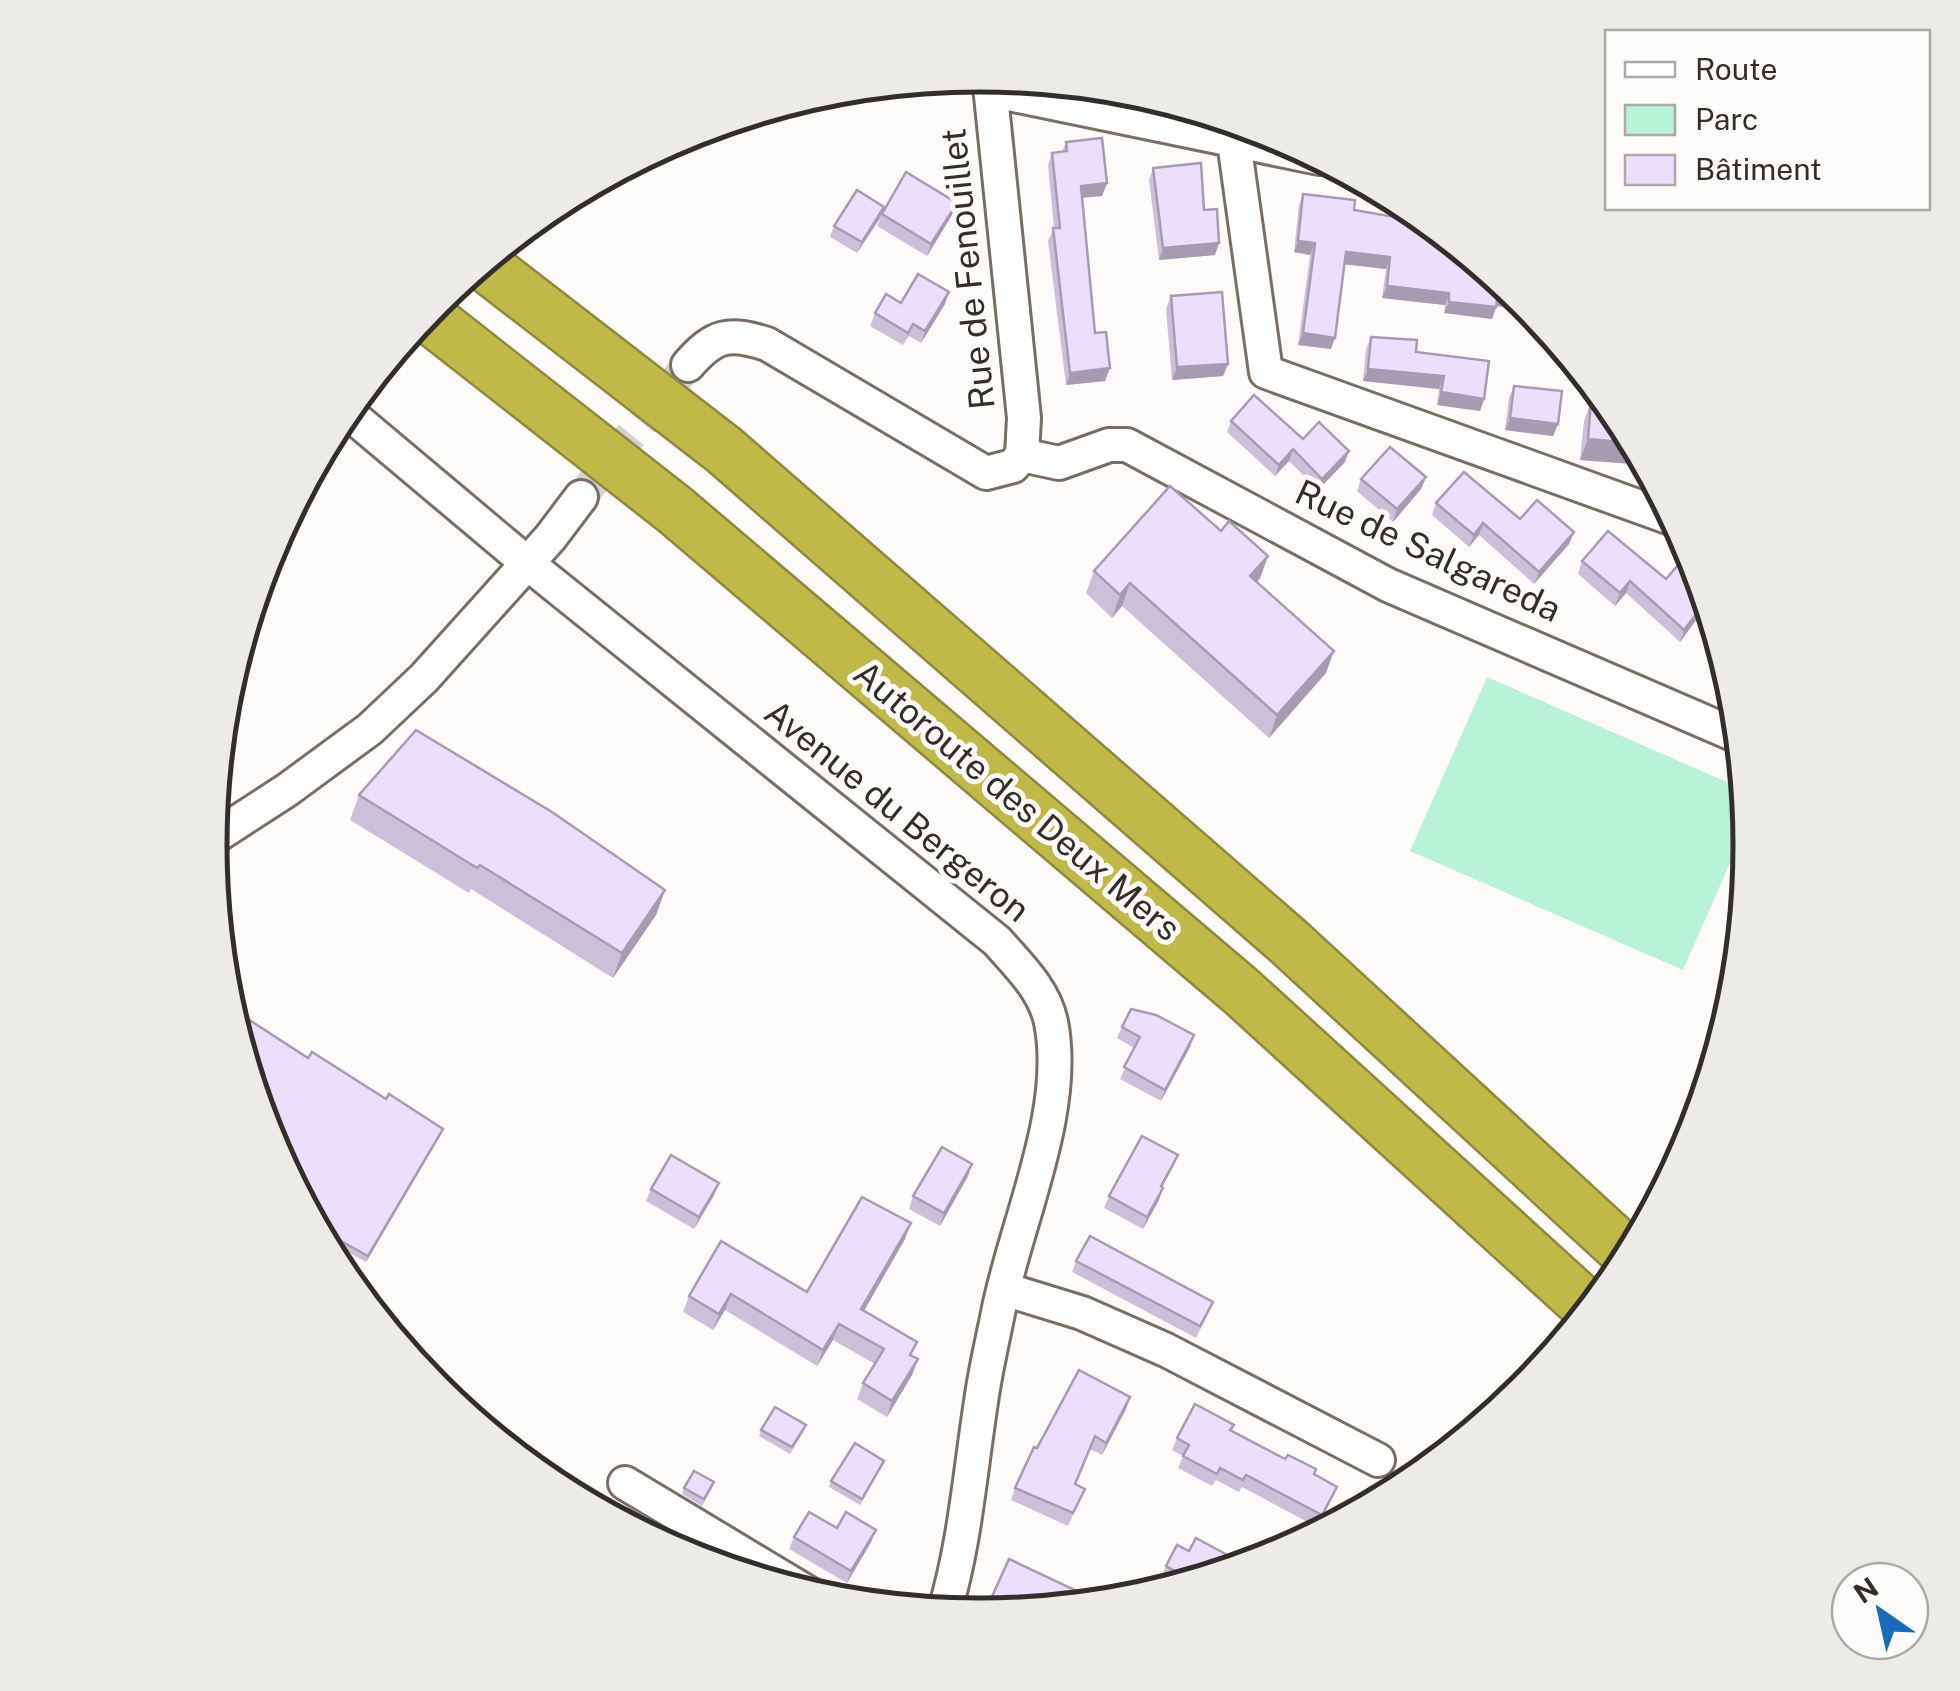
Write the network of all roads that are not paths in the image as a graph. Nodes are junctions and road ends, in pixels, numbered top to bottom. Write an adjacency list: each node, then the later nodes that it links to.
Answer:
1 (991, 92): 9 (street, Rue de Fenouillet)
2 (1069, 98): 3 (street)
3 (1178, 119)
4 (1232, 136): 11 (street)
5 (494, 271): 15 (highway, Autoroute des Deux Mers)
6 (438, 324): 17 (highway, Autoroute des Deux Mers)
7 (688, 365): 9 (street)
8 (358, 421): 12 (street, Avenue du Bergeron)
9 (1022, 455): 13 (street, Rue de Salgareda)
10 (581, 497): 12 (street)
11 (1655, 513)
12 (527, 563): 14 (street); 16 (street, Avenue du Bergeron)
13 (1724, 729)
14 (228, 829)
15 (1618, 1245)
16 (1004, 1289): 18 (street); 21 (street, Avenue du Bergeron)
17 (1580, 1300)
18 (1378, 1460)
19 (625, 1483): 20 (street)
20 (763, 1567)
21 (948, 1597)

